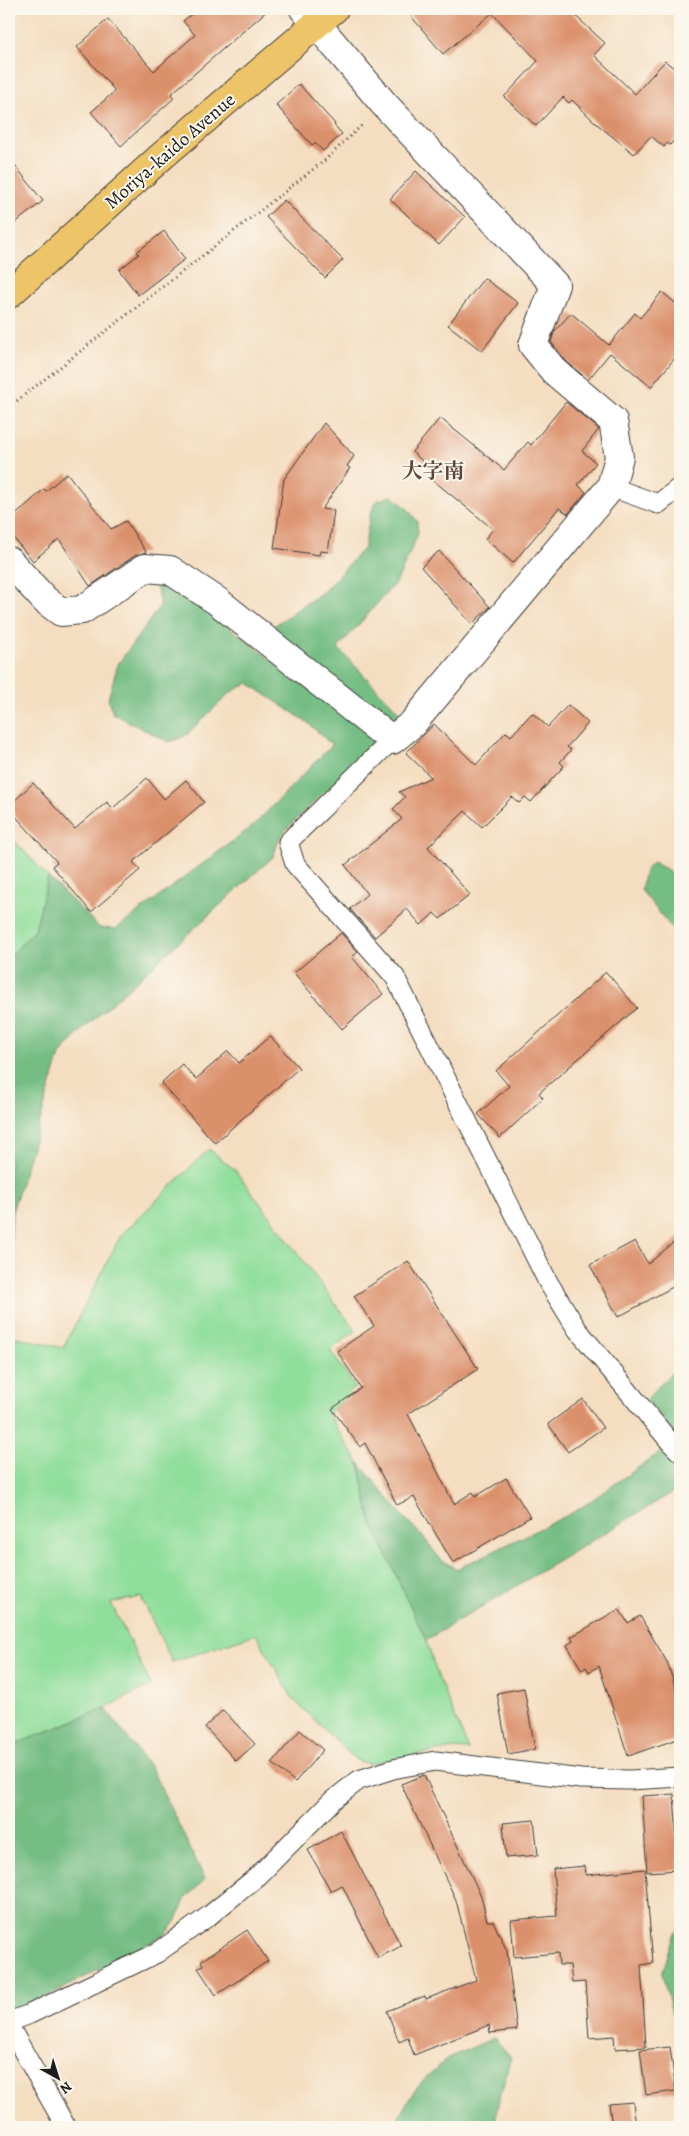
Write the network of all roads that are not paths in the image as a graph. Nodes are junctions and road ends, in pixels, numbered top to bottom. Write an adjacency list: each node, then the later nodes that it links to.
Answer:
1 (318, 14): 2 (main road, Moriya-kaido Avenue); 3 (street)
2 (9, 294)
3 (611, 487): 4 (lane); 6 (street)
4 (680, 488)
5 (9, 561): 6 (street)
6 (392, 740): 7 (lane)
7 (680, 1452)
8 (680, 1777): 9 (lane)
9 (9, 2022)
10 (9, 2026): 11 (lane)
11 (66, 2127)

